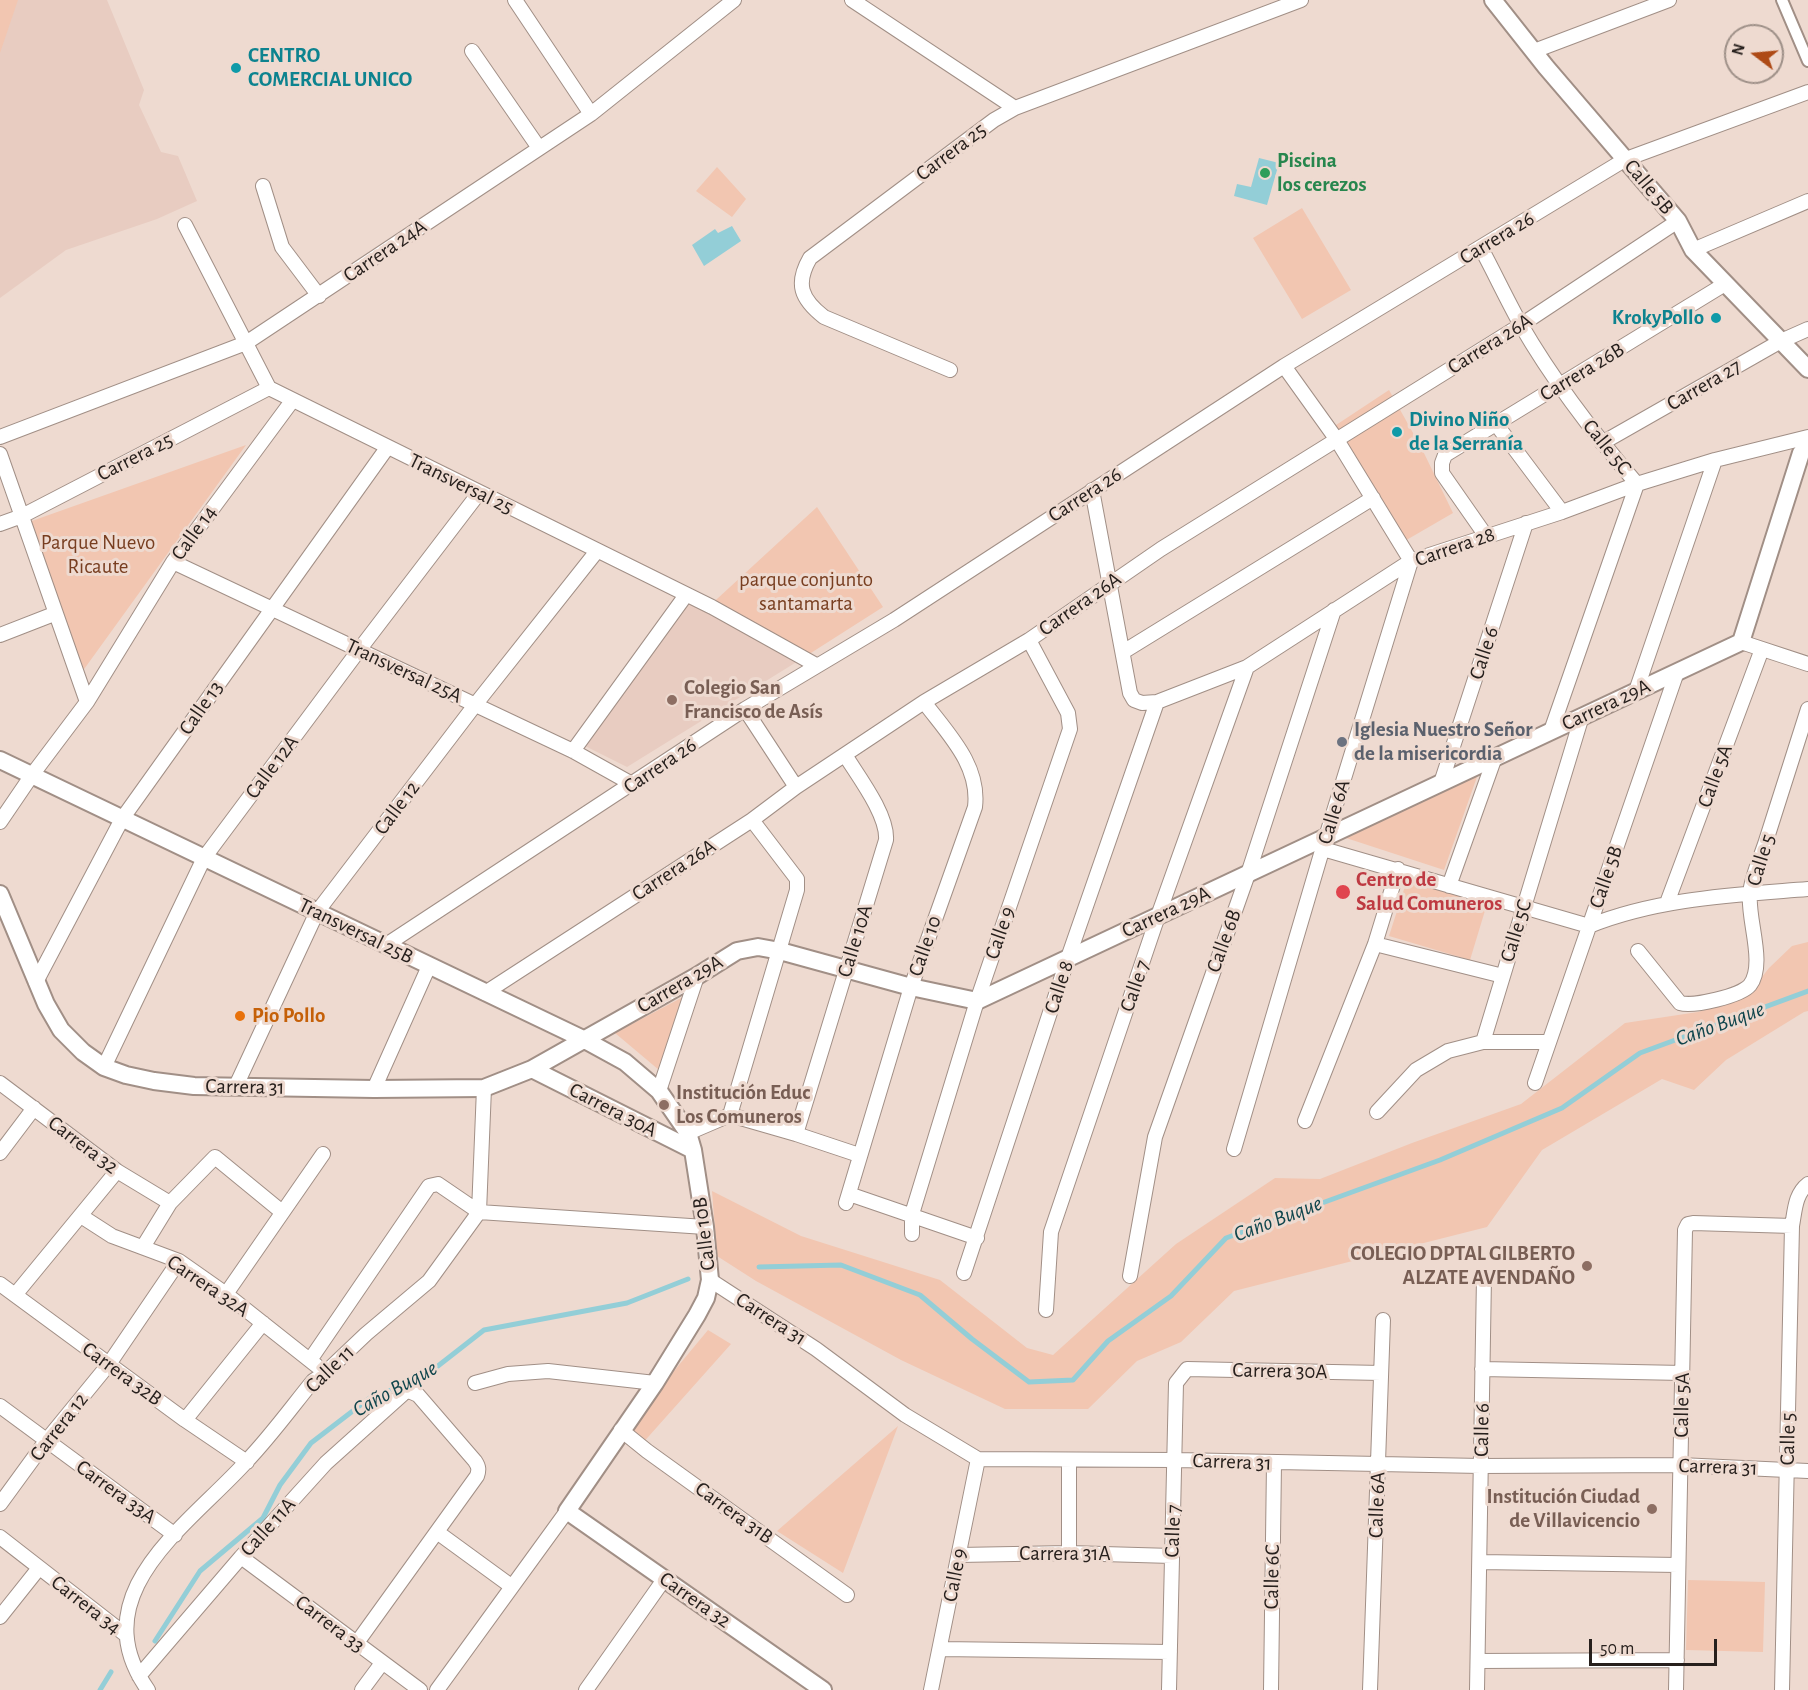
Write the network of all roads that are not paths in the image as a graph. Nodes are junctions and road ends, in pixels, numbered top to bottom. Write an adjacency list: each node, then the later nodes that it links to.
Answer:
1 (515, 0): 13 (street)
2 (734, 0): 13 (street, Carrera 24A)
3 (852, 0): 12 (street)
4 (1301, 0): 12 (street, Carrera 25)
5 (1493, 0): 9 (street, Calle 5B)
6 (1669, 0): 9 (street)
7 (1782, 0): 10 (street)
8 (472, 51): 14 (street)
9 (1534, 51): 15 (street, Calle 5B)
10 (1808, 61)
11 (1808, 92): 15 (street, Carrera 26)
12 (1015, 108): 30 (street, Carrera 25)
13 (591, 114): 14 (street, Carrera 24A)
14 (539, 148): 23 (street, Carrera 24A)
15 (1626, 159): 18 (street, Calle 5B); 20 (street, Carrera 26)
16 (263, 186): 23 (street)
17 (1808, 201): 21 (street)
18 (1678, 221): 21 (street, Calle 5B); 24 (street, Carrera 26A)
19 (185, 225): 27 (street)
20 (1481, 248): 24 (street, Calle 5C); 28 (street, Carrera 26)
21 (1693, 250): 22 (street, Calle 5B)
22 (1725, 284): 26 (street, Calle 5B); 31 (street, Carrera 26B)
23 (319, 296): 27 (street, Carrera 24A)
24 (1521, 325): 31 (street, Calle 5C); 37 (street, Carrera 26A)
25 (1808, 329): 26 (street, Carrera 27)
26 (1781, 341): 29 (street, Calle 5B); 38 (street, Carrera 27)
27 (246, 343): 32 (street); 35 (street, Carrera 24A)
28 (1284, 366): 37 (street); 44 (street, Carrera 26)
29 (1808, 369)
30 (950, 370)
31 (1560, 386): 34 (street, Carrera 26B); 38 (street, Calle 5C)
32 (269, 388): 33 (street, Transversal 25); 48 (street, Carrera 25)
33 (292, 401): 40 (street, Transversal 25); 54 (street, Calle 14)
34 (1496, 424): 47 (street); 51 (street, Carrera 26B)
35 (0, 437)
36 (1808, 437): 42 (street, Carrera 28)
37 (1337, 440): 46 (street); 55 (street, Carrera 26A)
38 (1602, 443): 43 (street, Calle 5C)
39 (1808, 443): 62 (street)
40 (387, 448): 45 (street, Transversal 25); 57 (street, Calle 13)
41 (0, 454): 48 (street)
42 (1715, 460): 43 (street, Carrera 28); 70 (street)
43 (1637, 484): 47 (street, Carrera 28); 78 (street, Calle 5C)
44 (1092, 490): 55 (street); 67 (street, Carrera 26)
45 (479, 493): 52 (street, Transversal 25); 64 (street, Calle 12A)
46 (1373, 498): 53 (street); 65 (street)
47 (1562, 512): 50 (street, Carrera 28)
48 (22, 516): 49 (street, Carrera 25); 59 (street)
49 (0, 524)
50 (1527, 524): 51 (street, Carrera 28); 84 (street, Calle 6)
51 (1486, 536): 53 (street, Carrera 28)
52 (597, 551): 56 (street, Transversal 25); 74 (street, Calle 12)
53 (1411, 561): 58 (street, Carrera 28); 90 (street, Calle 6A)
54 (173, 562): 57 (street, Transversal 25A); 71 (street, Calle 14)
55 (1110, 584): 61 (street, Carrera 26A); 65 (street)
56 (686, 595): 67 (street, Transversal 25); 79 (street)
57 (271, 608): 64 (street, Transversal 25A); 87 (street, Calle 13)
58 (1334, 610): 68 (street, Carrera 28); 93 (street, Calle 6B)
59 (54, 614): 60 (street); 71 (street)
60 (0, 635)
61 (1029, 640): 72 (street, Carrera 26A); 115 (street, Calle 9)
62 (1741, 642): 63 (street); 69 (street, Carrera 29A)
63 (1762, 649): 66 (street); 98 (street, Calle 5A)
64 (359, 650): 74 (street, Transversal 25A); 91 (street, Calle 12A)
65 (1123, 652): 73 (street)
66 (1808, 664)
67 (816, 665): 75 (street, Carrera 26)
68 (1247, 667): 73 (street, Carrera 28); 101 (street, Calle 7)
69 (1677, 672): 70 (street, Carrera 29A); 102 (street, Calle 5B)
70 (1636, 691): 77 (street, Carrera 29A)
71 (87, 702): 83 (street, Calle 14)
72 (924, 702): 80 (street, Carrera 26A); 113 (street, Calle 10)
73 (1157, 702): 107 (street, Calle 8)
74 (475, 705): 79 (street, Transversal 25A); 100 (street, Calle 12)
75 (745, 709): 85 (street, Carrera 26); 86 (street)
76 (1808, 709): 97 (street, Calle 5)
77 (1582, 716): 78 (street, Carrera 29A); 99 (street, Calle 5C)
78 (1551, 731): 81 (street, Carrera 29A)
79 (573, 751): 85 (street, Transversal 25A)
80 (845, 754): 86 (street, Carrera 26A); 109 (street, Calle 10A)
81 (1495, 758): 84 (street, Carrera 29A); 94 (street)
82 (0, 760): 83 (street, Transversal 25B)
83 (32, 775): 87 (street, Transversal 25B); 89 (street, Calle 14)
84 (1441, 783): 90 (street, Carrera 29A)
85 (632, 784): 104 (street, Carrera 26)
86 (796, 787): 88 (street, Carrera 26A)
87 (122, 819): 91 (street, Transversal 25B); 112 (street, Calle 13)
88 (752, 820): 105 (street); 114 (street, Carrera 26A)
89 (0, 822)
90 (1324, 843): 92 (street); 93 (street, Carrera 29A); 133 (street, Calle 6A)
91 (204, 858): 100 (street, Transversal 25B); 119 (street, Calle 12A)
92 (1398, 869): 94 (street); 103 (street)
93 (1248, 874): 101 (street, Carrera 29A); 152 (street, Calle 6B)
94 (1449, 886): 99 (street)
95 (1808, 889): 97 (street)
96 (0, 894): 112 (street, Carrera 31)
97 (1750, 894): 98 (street); 106 (street, Calle 5)
98 (1667, 903): 102 (street)
99 (1523, 908): 102 (street); 111 (street, Calle 5C)
100 (317, 912): 104 (street, Transversal 25B); 123 (street, Calle 12)
101 (1158, 916): 107 (street, Carrera 29A); 158 (street, Calle 7)
102 (1589, 926): 118 (street, Calle 5B)
103 (1375, 944): 111 (street); 130 (street)
104 (386, 945): 108 (street, Transversal 25B)
105 (780, 951): 109 (street, Carrera 29A); 110 (street, Carrera 29A); 129 (street)
106 (1638, 951)
107 (1068, 958): 115 (street, Carrera 29A); 148 (street, Calle 8)
108 (429, 966): 114 (street, Transversal 25B); 125 (street)
109 (846, 969): 113 (street, Carrera 29A); 132 (street, Calle 10A)
110 (697, 976): 116 (street, Carrera 29A); 126 (street)
111 (1503, 976): 117 (street, Calle 5C)
112 (36, 982): 119 (street, Carrera 31)
113 (911, 987): 115 (street, Carrera 29A); 137 (street, Calle 10)
114 (485, 993): 116 (street, Transversal 25B)
115 (977, 1001): 143 (street, Calle 9)
116 (582, 1039): 120 (street, Carrera 31); 126 (street, Transversal 25B)
117 (1482, 1042): 118 (street); 128 (street)
118 (1549, 1042): 122 (street, Calle 5B)
119 (104, 1066): 123 (street, Carrera 31)
120 (532, 1069): 124 (street, Carrera 31); 134 (street, Carrera 30A)
121 (0, 1083): 127 (street, Carrera 32)
122 (1535, 1083)
123 (235, 1088): 125 (street, Carrera 31)
124 (484, 1088): 125 (street, Carrera 31); 142 (street)
125 (374, 1089)
126 (659, 1090): 131 (street, Transversal 25B)
127 (34, 1108): 135 (street); 138 (street, Carrera 32)
128 (1377, 1112)
129 (730, 1115): 131 (street); 132 (street)
130 (1305, 1121)
131 (688, 1133): 134 (street, Calle 10B)
132 (796, 1134): 137 (street)
133 (1234, 1149)
134 (693, 1150): 146 (street, Calle 10B)
135 (0, 1153)
136 (323, 1154): 141 (street)
137 (859, 1155): 143 (street, Calle 10)
138 (117, 1172): 140 (street, Carrera 32); 144 (street)
139 (1805, 1187): 145 (street, Calle 5)
140 (170, 1203): 141 (street); 149 (street)
141 (282, 1212): 156 (street)
142 (479, 1212): 146 (street); 161 (street); 164 (street, Calle 11)
143 (912, 1214): 147 (street, Calle 9); 148 (street)
144 (81, 1216): 149 (street, Carrera 32A); 157 (street)
145 (1792, 1226): 166 (street, Calle 5A); 182 (street, Calle 5)
146 (705, 1227): 154 (street, Calle 10B)
147 (912, 1234)
148 (977, 1238): 151 (street, Calle 8)
149 (142, 1247): 150 (street, Carrera 32A)
150 (179, 1261): 156 (street, Carrera 32A); 162 (street, Carrera 12)
151 (964, 1273)
152 (1130, 1276)
153 (1484, 1277): 163 (street, Calle 6)
154 (710, 1280): 169 (street, Calle 10B); 174 (street, Carrera 31)
155 (0, 1284): 157 (street, Carrera 32B)
156 (226, 1294): 160 (street, Carrera 32A)
157 (15, 1295): 162 (street, Carrera 32B)
158 (1046, 1310)
159 (1383, 1320): 165 (street, Calle 6A)
160 (263, 1323): 161 (street, Carrera 32A); 171 (street)
161 (310, 1360): 164 (street, Carrera 32A)
162 (108, 1364): 171 (street, Carrera 32B); 173 (street, Carrera 12)
163 (1482, 1369): 166 (street); 181 (street, Calle 6)
164 (325, 1373): 177 (street, Calle 11)
165 (1381, 1373): 167 (street, Carrera 30A); 179 (street, Calle 6A)
166 (1683, 1373): 180 (street, Calle 5A)
167 (1181, 1374): 175 (street, Calle 7)
168 (475, 1383): 169 (street)
169 (655, 1383): 172 (street, Calle 10B)
170 (0, 1406): 173 (street, Carrera 33A)
171 (184, 1420): 177 (street, Carrera 32B)
172 (621, 1430): 185 (street, Calle 10B); 198 (street, Carrera 31B)
173 (46, 1441): 184 (street, Carrera 12); 187 (street, Carrera 33A)
174 (978, 1459): 176 (street, Carrera 31); 190 (street, Calle 9)
175 (1175, 1460): 176 (street, Carrera 31); 178 (street, Carrera 31); 191 (street, Calle 7)
176 (1069, 1461): 189 (street)
177 (247, 1462): 187 (street, Calle 11)
178 (1274, 1463): 179 (street, Carrera 31); 216 (street, Calle 6C)
179 (1378, 1464): 181 (street, Carrera 31); 217 (street, Calle 6A)
180 (1680, 1465): 181 (street, Carrera 31); 182 (street, Carrera 31); 194 (street, Calle 5A)
181 (1482, 1466): 193 (street, Calle 6)
182 (1787, 1470): 183 (street, Carrera 31); 220 (street, Calle 5)
183 (1808, 1471)
184 (0, 1504)
185 (567, 1511): 196 (street, Carrera 32); 197 (street, Calle 10B)
186 (437, 1532): 192 (street, Calle 11A); 197 (street); 201 (street)
187 (175, 1535): 200 (street, Calle 11)
188 (0, 1537): 195 (street, Carrera 34)
189 (1069, 1553): 190 (street, Carrera 31A); 191 (street, Carrera 31A)
190 (958, 1555): 202 (street, Calle 9)
191 (1172, 1556): 203 (street, Calle 7)
192 (241, 1557): 201 (street, Carrera 33); 207 (street, Calle 11A)
193 (1480, 1562): 194 (street); 205 (street, Calle 6)
194 (1678, 1565): 204 (street, Calle 5A)
195 (39, 1568): 199 (street); 200 (street, Carrera 34)
196 (665, 1578): 212 (street); 213 (street, Carrera 32)
197 (511, 1586): 211 (street, Calle 10B)
198 (847, 1595)
199 (0, 1617)
200 (126, 1635): 207 (street, Carrera 34)
201 (356, 1644): 206 (street, Carrera 33)
202 (940, 1649): 203 (street); 214 (street, Calle 9)
203 (1170, 1652): 215 (street, Calle 7)
204 (1677, 1660): 205 (street); 219 (street, Calle 5A)
205 (1478, 1661): 218 (street, Calle 6)
206 (382, 1663): 209 (street); 210 (street, Carrera 33)
207 (139, 1676): 208 (street, Carrera 34)
208 (148, 1690)
209 (362, 1690)
210 (420, 1690)
211 (437, 1690)
212 (586, 1690)
213 (823, 1690)
214 (931, 1690)
215 (1168, 1690)
216 (1271, 1690)
217 (1370, 1690)
218 (1476, 1690)
219 (1676, 1690)
220 (1782, 1690)

